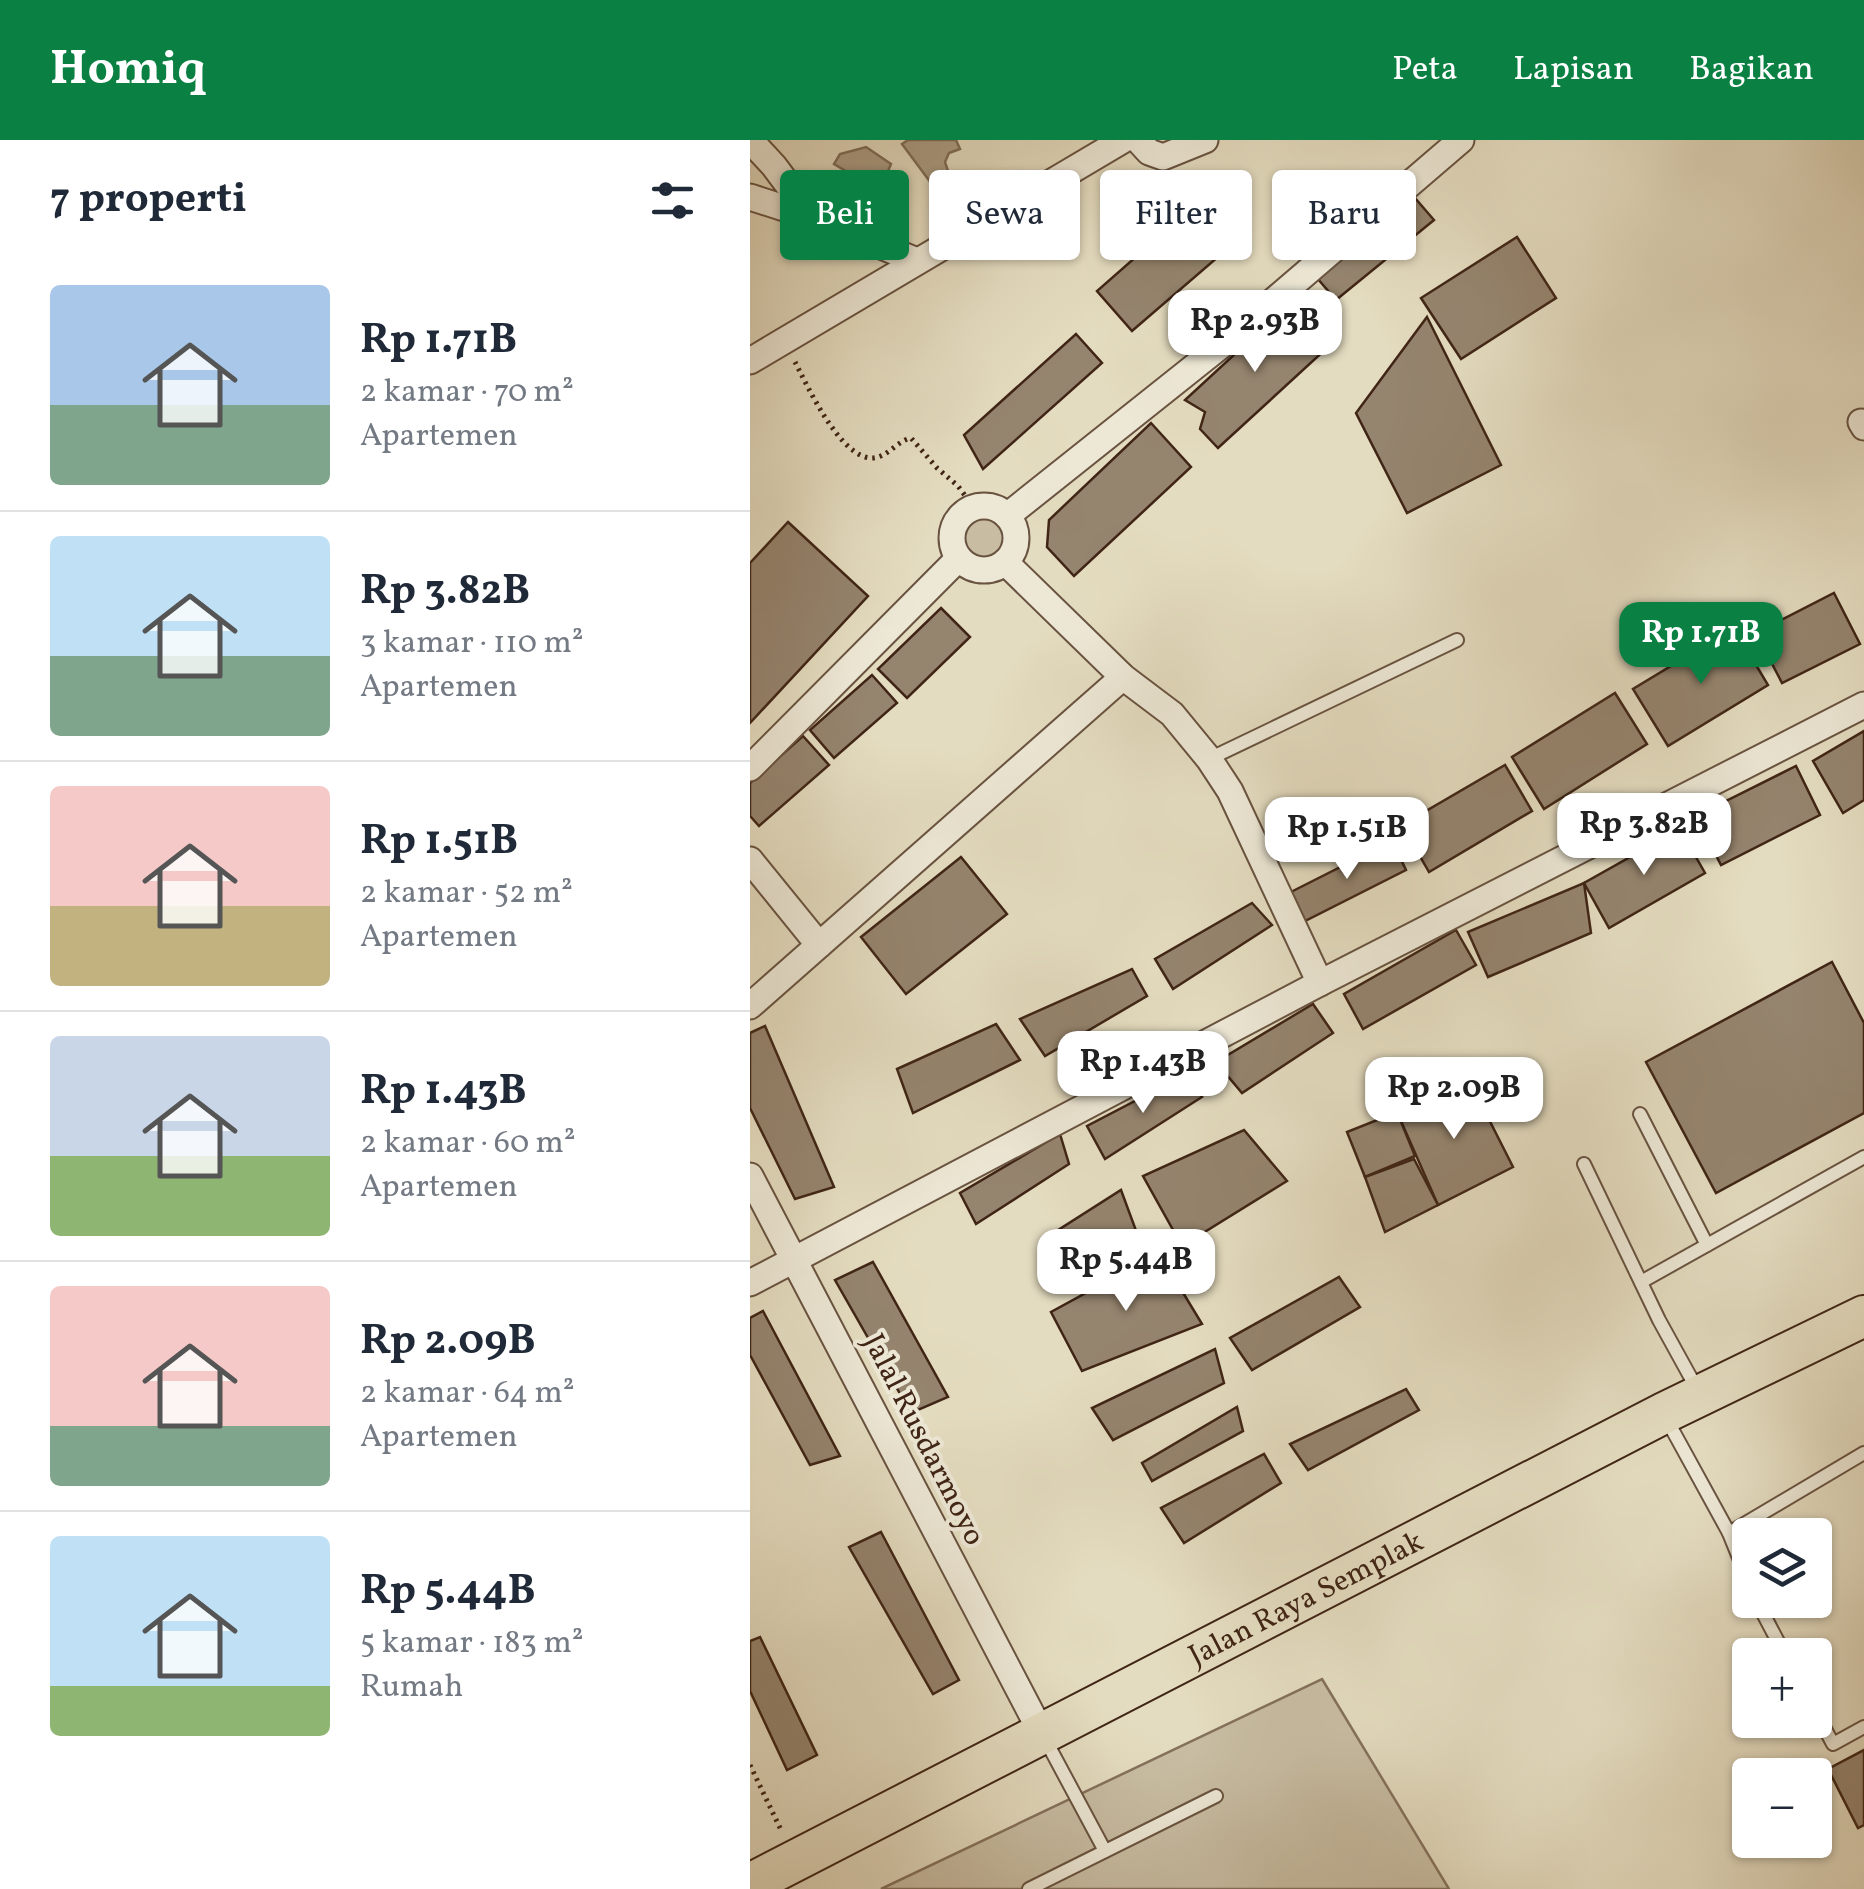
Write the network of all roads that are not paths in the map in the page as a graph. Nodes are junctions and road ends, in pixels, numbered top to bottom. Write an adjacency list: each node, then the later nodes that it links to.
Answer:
1 (750, 140): 6 (street)
2 (1123, 140): 10 (street)
3 (1138, 140): 4 (street)
4 (1205, 140)
5 (1461, 140): 12 (street)
6 (780, 174)
7 (750, 197): 8 (street)
8 (780, 207)
9 (909, 258): 10 (street)
10 (917, 261): 11 (street)
11 (750, 362)
12 (1008, 516): 13 (street); 14 (street)
13 (958, 558): 14 (street); 19 (street)
14 (1004, 562): 16 (street)
15 (1456, 640): 18 (lane)
16 (1123, 677): 18 (street); 21 (street)
17 (1864, 704): 22 (street)
18 (1209, 759): 22 (street)
19 (750, 768)
20 (750, 860): 21 (street)
21 (819, 945): 23 (street)
22 (1320, 983): 29 (street)
23 (750, 1006)
24 (1640, 1114): 28 (lane)
25 (1864, 1157): 28 (lane)
26 (1584, 1164): 30 (lane)
27 (750, 1176): 29 (street, Jalal Rusdarmoyo)
28 (1707, 1245): 30 (lane)
29 (794, 1260): 31 (street); 39 (street, Jalal Rusdarmoyo)
30 (1640, 1282): 33 (lane)
31 (750, 1283)
32 (1864, 1316): 33 (main road, Jalan Raya Semplak)
33 (1700, 1395): 34 (main road, Jalan Raya Semplak)
34 (1664, 1413): 36 (lane); 39 (main road, Jalan Raya Semplak)
35 (1864, 1453): 36 (lane)
36 (1729, 1534): 37 (lane)
37 (1732, 1541)
38 (1864, 1728): 40 (lane)
39 (1041, 1732): 42 (lane); 43 (main road, Jalan Raya Semplak)
40 (1830, 1738)
41 (1216, 1796): 42 (lane)
42 (1105, 1851): 44 (lane)
43 (750, 1884)
44 (1029, 1889)

